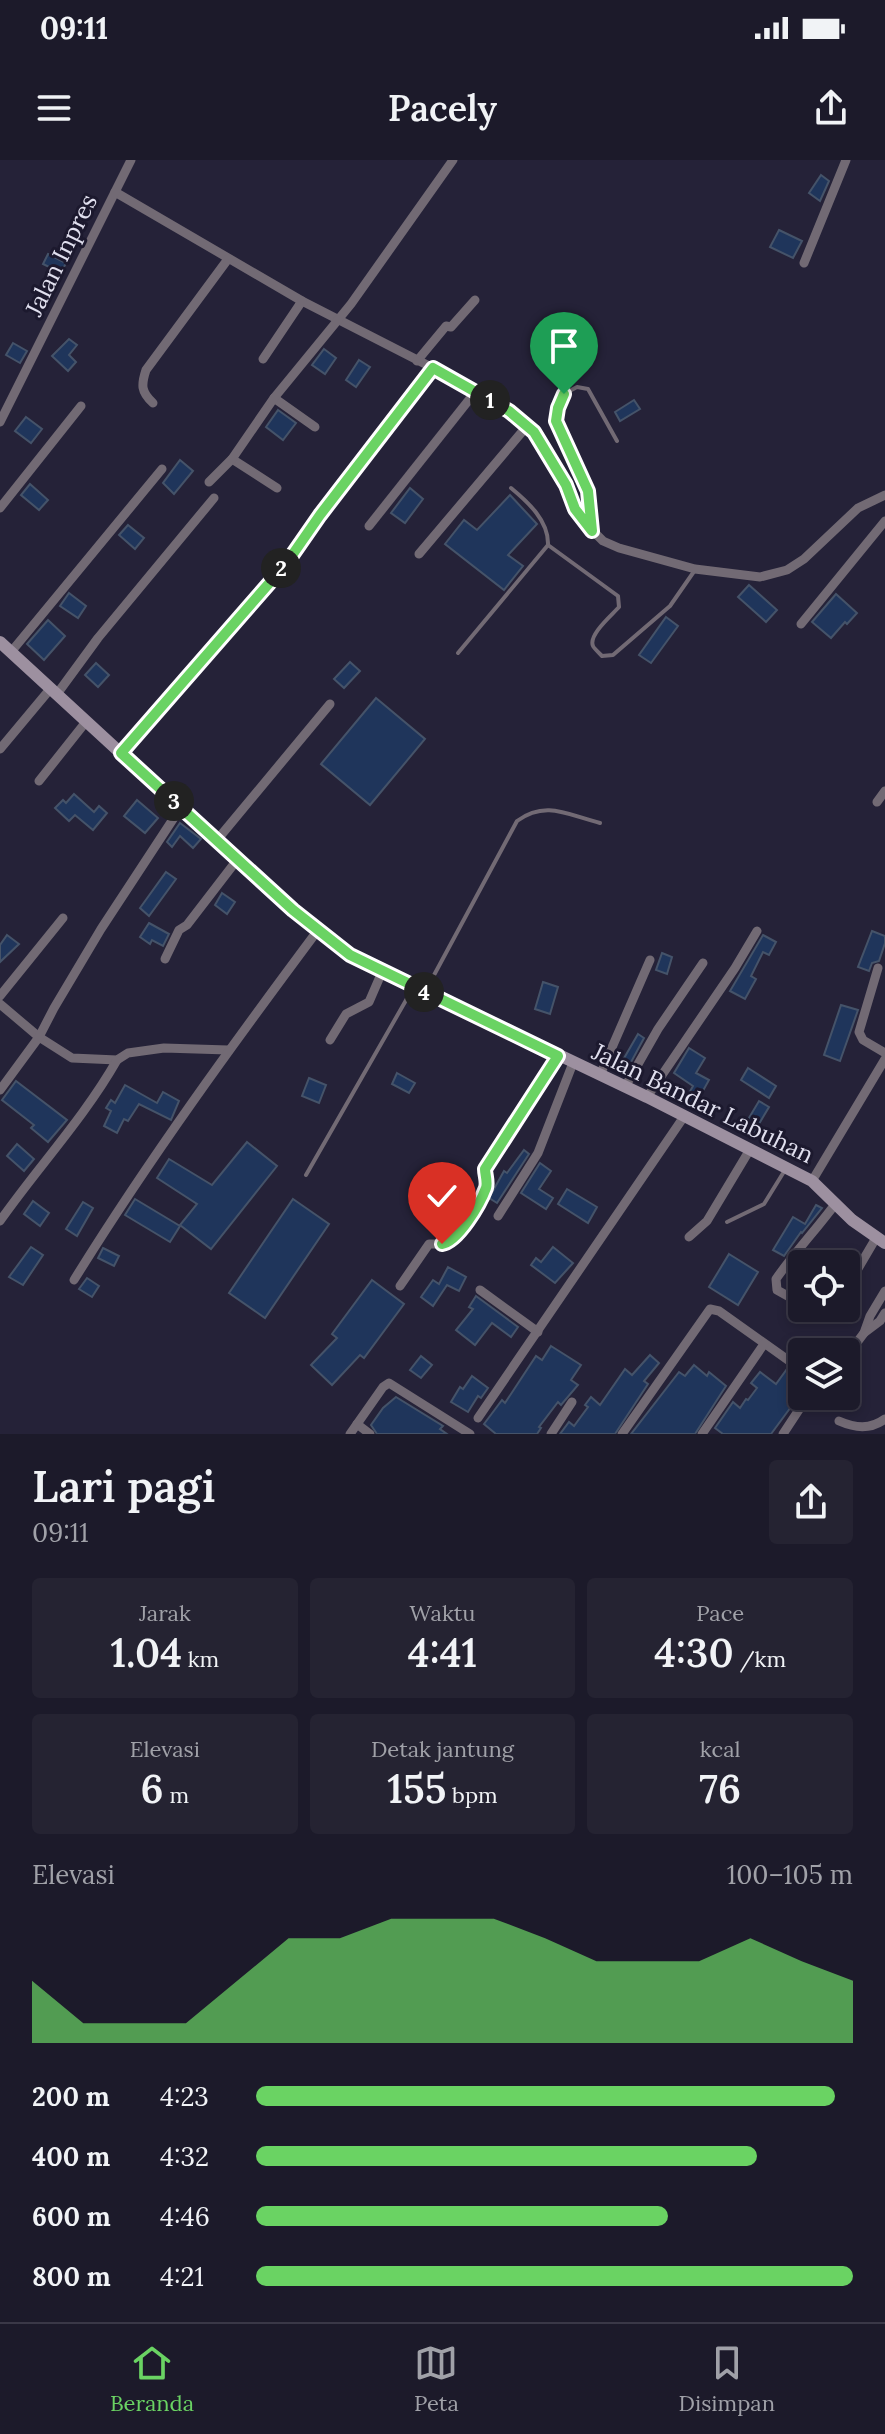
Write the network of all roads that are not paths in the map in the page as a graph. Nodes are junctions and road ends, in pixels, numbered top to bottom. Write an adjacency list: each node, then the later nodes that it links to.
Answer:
1 (131, 160): 4 (street, Jalan Inpres)
2 (453, 160): 9 (street)
3 (846, 160): 6 (street)
4 (115, 192): 5 (street); 16 (street, Jalan Inpres)
5 (228, 259): 8 (street); 15 (street)
6 (804, 263)
7 (475, 300): 11 (street)
8 (302, 301): 9 (street); 10 (street)
9 (338, 318): 11 (street); 14 (street)
10 (263, 359)
11 (417, 361): 12 (street)
12 (433, 368): 13 (street); 44 (street)
13 (476, 391): 19 (street); 31 (street)
14 (274, 398): 20 (street); 22 (street)
15 (153, 403)
16 (4, 405): 18 (street, Jalan Inpres)
17 (81, 406): 29 (street)
18 (0, 422)
19 (527, 426): 32 (street); 34 (street)
20 (315, 427)
21 (617, 441): 32 (lane)
22 (232, 459): 24 (street); 25 (street)
23 (162, 469): 38 (street)
24 (209, 482)
25 (277, 488)
26 (511, 488): 33 (lane)
27 (885, 495): 35 (street)
28 (214, 498): 40 (street)
29 (0, 508)
30 (885, 521): 36 (street)
31 (369, 526)
32 (592, 531): 35 (street)
33 (548, 545): 35 (lane); 39 (lane)
34 (419, 554)
35 (695, 569)
36 (801, 624)
37 (0, 642): 38 (main road, Jalan Bandar Labuhan)
38 (11, 652): 40 (main road, Jalan Bandar Labuhan)
39 (458, 653)
40 (54, 691): 42 (main road, Jalan Bandar Labuhan); 43 (street)
41 (330, 704): 50 (street)
42 (85, 723): 44 (main road, Jalan Bandar Labuhan); 45 (street)
43 (0, 749)
44 (121, 753): 48 (main road, Jalan Bandar Labuhan)
45 (39, 781)
46 (885, 791): 47 (street)
47 (877, 802)
48 (181, 807): 50 (main road, Jalan Bandar Labuhan); 63 (street)
49 (600, 823): 60 (lane)
50 (217, 840): 51 (main road, Jalan Bandar Labuhan)
51 (237, 860): 53 (main road, Jalan Bandar Labuhan); 55 (street)
52 (63, 918): 61 (street)
53 (318, 930): 59 (main road, Jalan Bandar Labuhan); 65 (street)
54 (757, 931): 74 (street)
55 (165, 959)
56 (650, 960): 71 (street)
57 (703, 963): 72 (street)
58 (878, 968): 66 (street)
59 (382, 972): 60 (main road, Jalan Bandar Labuhan); 64 (street)
60 (419, 990): 67 (main road, Jalan Bandar Labuhan); 78 (lane)
61 (0, 996)
62 (0, 1004): 63 (street)
63 (39, 1037): 69 (street); 73 (street)
64 (330, 1040)
65 (228, 1050): 69 (street); 89 (street)
66 (885, 1053)
67 (558, 1056): 70 (main road, Jalan Bandar Labuhan); 90 (street)
68 (885, 1059): 79 (street)
69 (117, 1060): 82 (street)
70 (573, 1063): 71 (main road, Jalan Bandar Labuhan); 81 (street)
71 (600, 1075): 72 (main road, Jalan Bandar Labuhan)
72 (625, 1087): 74 (main road, Jalan Bandar Labuhan)
73 (0, 1090)
74 (647, 1097): 75 (main road, Jalan Bandar Labuhan)
75 (683, 1118): 76 (main road, Jalan Bandar Labuhan); 95 (street)
76 (749, 1151): 77 (main road, Jalan Bandar Labuhan); 84 (street)
77 (787, 1168): 79 (main road, Jalan Bandar Labuhan); 83 (lane)
78 (306, 1175)
79 (812, 1181): 80 (main road, Jalan Bandar Labuhan)
80 (836, 1203): 85 (main road, Jalan Bandar Labuhan); 86 (street)
81 (498, 1216)
82 (0, 1221)
83 (727, 1222)
84 (689, 1237)
85 (880, 1241): 88 (street)
86 (797, 1250)
87 (788, 1262): 93 (street)
88 (860, 1269)
89 (74, 1280)
90 (400, 1286)
91 (480, 1290): 95 (street)
92 (885, 1291): 96 (street)
93 (788, 1296)
94 (885, 1313): 96 (street)
95 (538, 1332): 102 (street)
96 (864, 1333): 97 (street)
97 (860, 1338)
98 (764, 1344): 99 (street); 110 (street); 111 (street)
99 (788, 1360)
100 (572, 1402): 109 (street)
101 (799, 1410): 112 (street)
102 (478, 1418)
103 (885, 1419): 104 (street)
104 (839, 1421)
105 (357, 1424): 106 (street); 107 (street); 108 (street)
106 (350, 1434)
107 (370, 1434)
108 (470, 1434)
109 (551, 1434)
110 (622, 1434)
111 (702, 1434)
112 (783, 1434)

